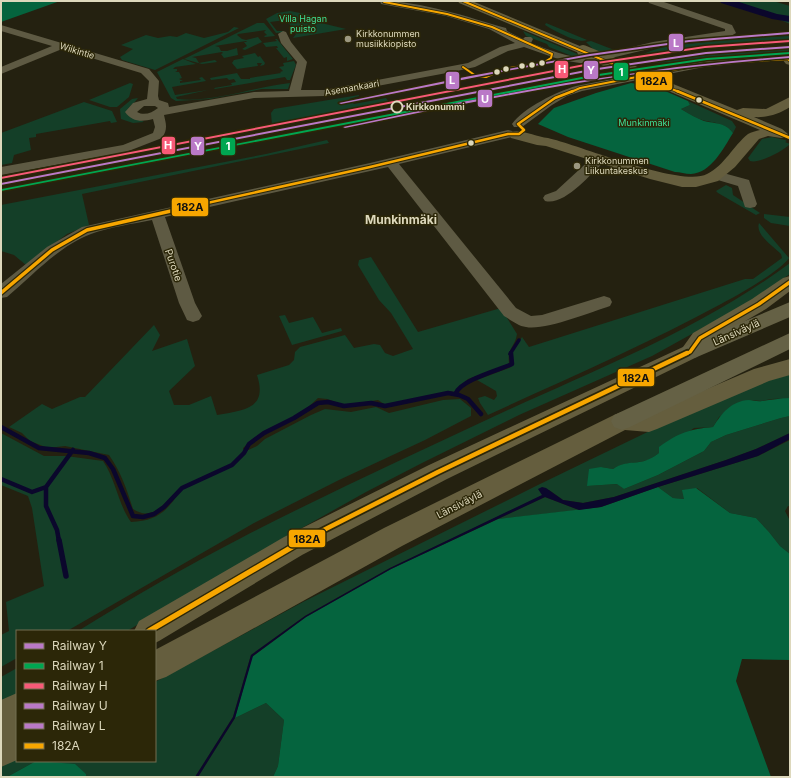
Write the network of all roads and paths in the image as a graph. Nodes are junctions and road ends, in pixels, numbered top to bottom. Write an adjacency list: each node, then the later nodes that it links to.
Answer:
1 (463, 1): 9 (main road)
2 (476, 1): 9 (main road)
3 (652, 1): 9 (street)
4 (381, 2): 7 (street)
5 (1, 28): 8 (street, Wiikintie)
6 (283, 34): 13 (street)
7 (524, 41): 9 (street); 13 (street, Asemankaari)
8 (61, 46): 11 (street); 12 (street, Wiikintie)
9 (584, 53): 17 (main road, bridge)
10 (790, 58): 19 (street)
11 (1, 71)
12 (151, 76): 15 (street); 16 (street)
13 (294, 94): 16 (street, Asemankaari)
14 (790, 103): 17 (main road); 20 (main road)
15 (139, 104): 16 (street); 18 (street)
16 (159, 108): 18 (street); 21 (street)
17 (739, 113): 20 (main road); 25 (main road)
18 (144, 117): 21 (street)
19 (513, 130): 22 (main road); 23 (street)
20 (788, 133): 25 (main road)
21 (150, 138): 24 (street)
22 (599, 159): 25 (main road); 26 (street)
23 (391, 162): 28 (street); 31 (street)
24 (1, 171)
25 (720, 172): 27 (street)
26 (550, 198)
27 (750, 204)
28 (157, 214): 30 (street); 33 (street, Purotie)
29 (790, 282): 35 (main road)
30 (1, 293)
31 (604, 302)
32 (790, 308): 35 (highway, Länsiväylä)
33 (193, 316)
34 (790, 340): 37 (highway, Länsiväylä)
35 (690, 352): 38 (main road, Länsiväylä)
36 (790, 367): 37 (main road)
37 (622, 421): 39 (main road, Länsiväylä)
38 (151, 630)
39 (156, 665)
40 (16, 710): 41 (main road)
41 (1, 718)
42 (16, 743): 43 (main road)
43 (1, 751)

